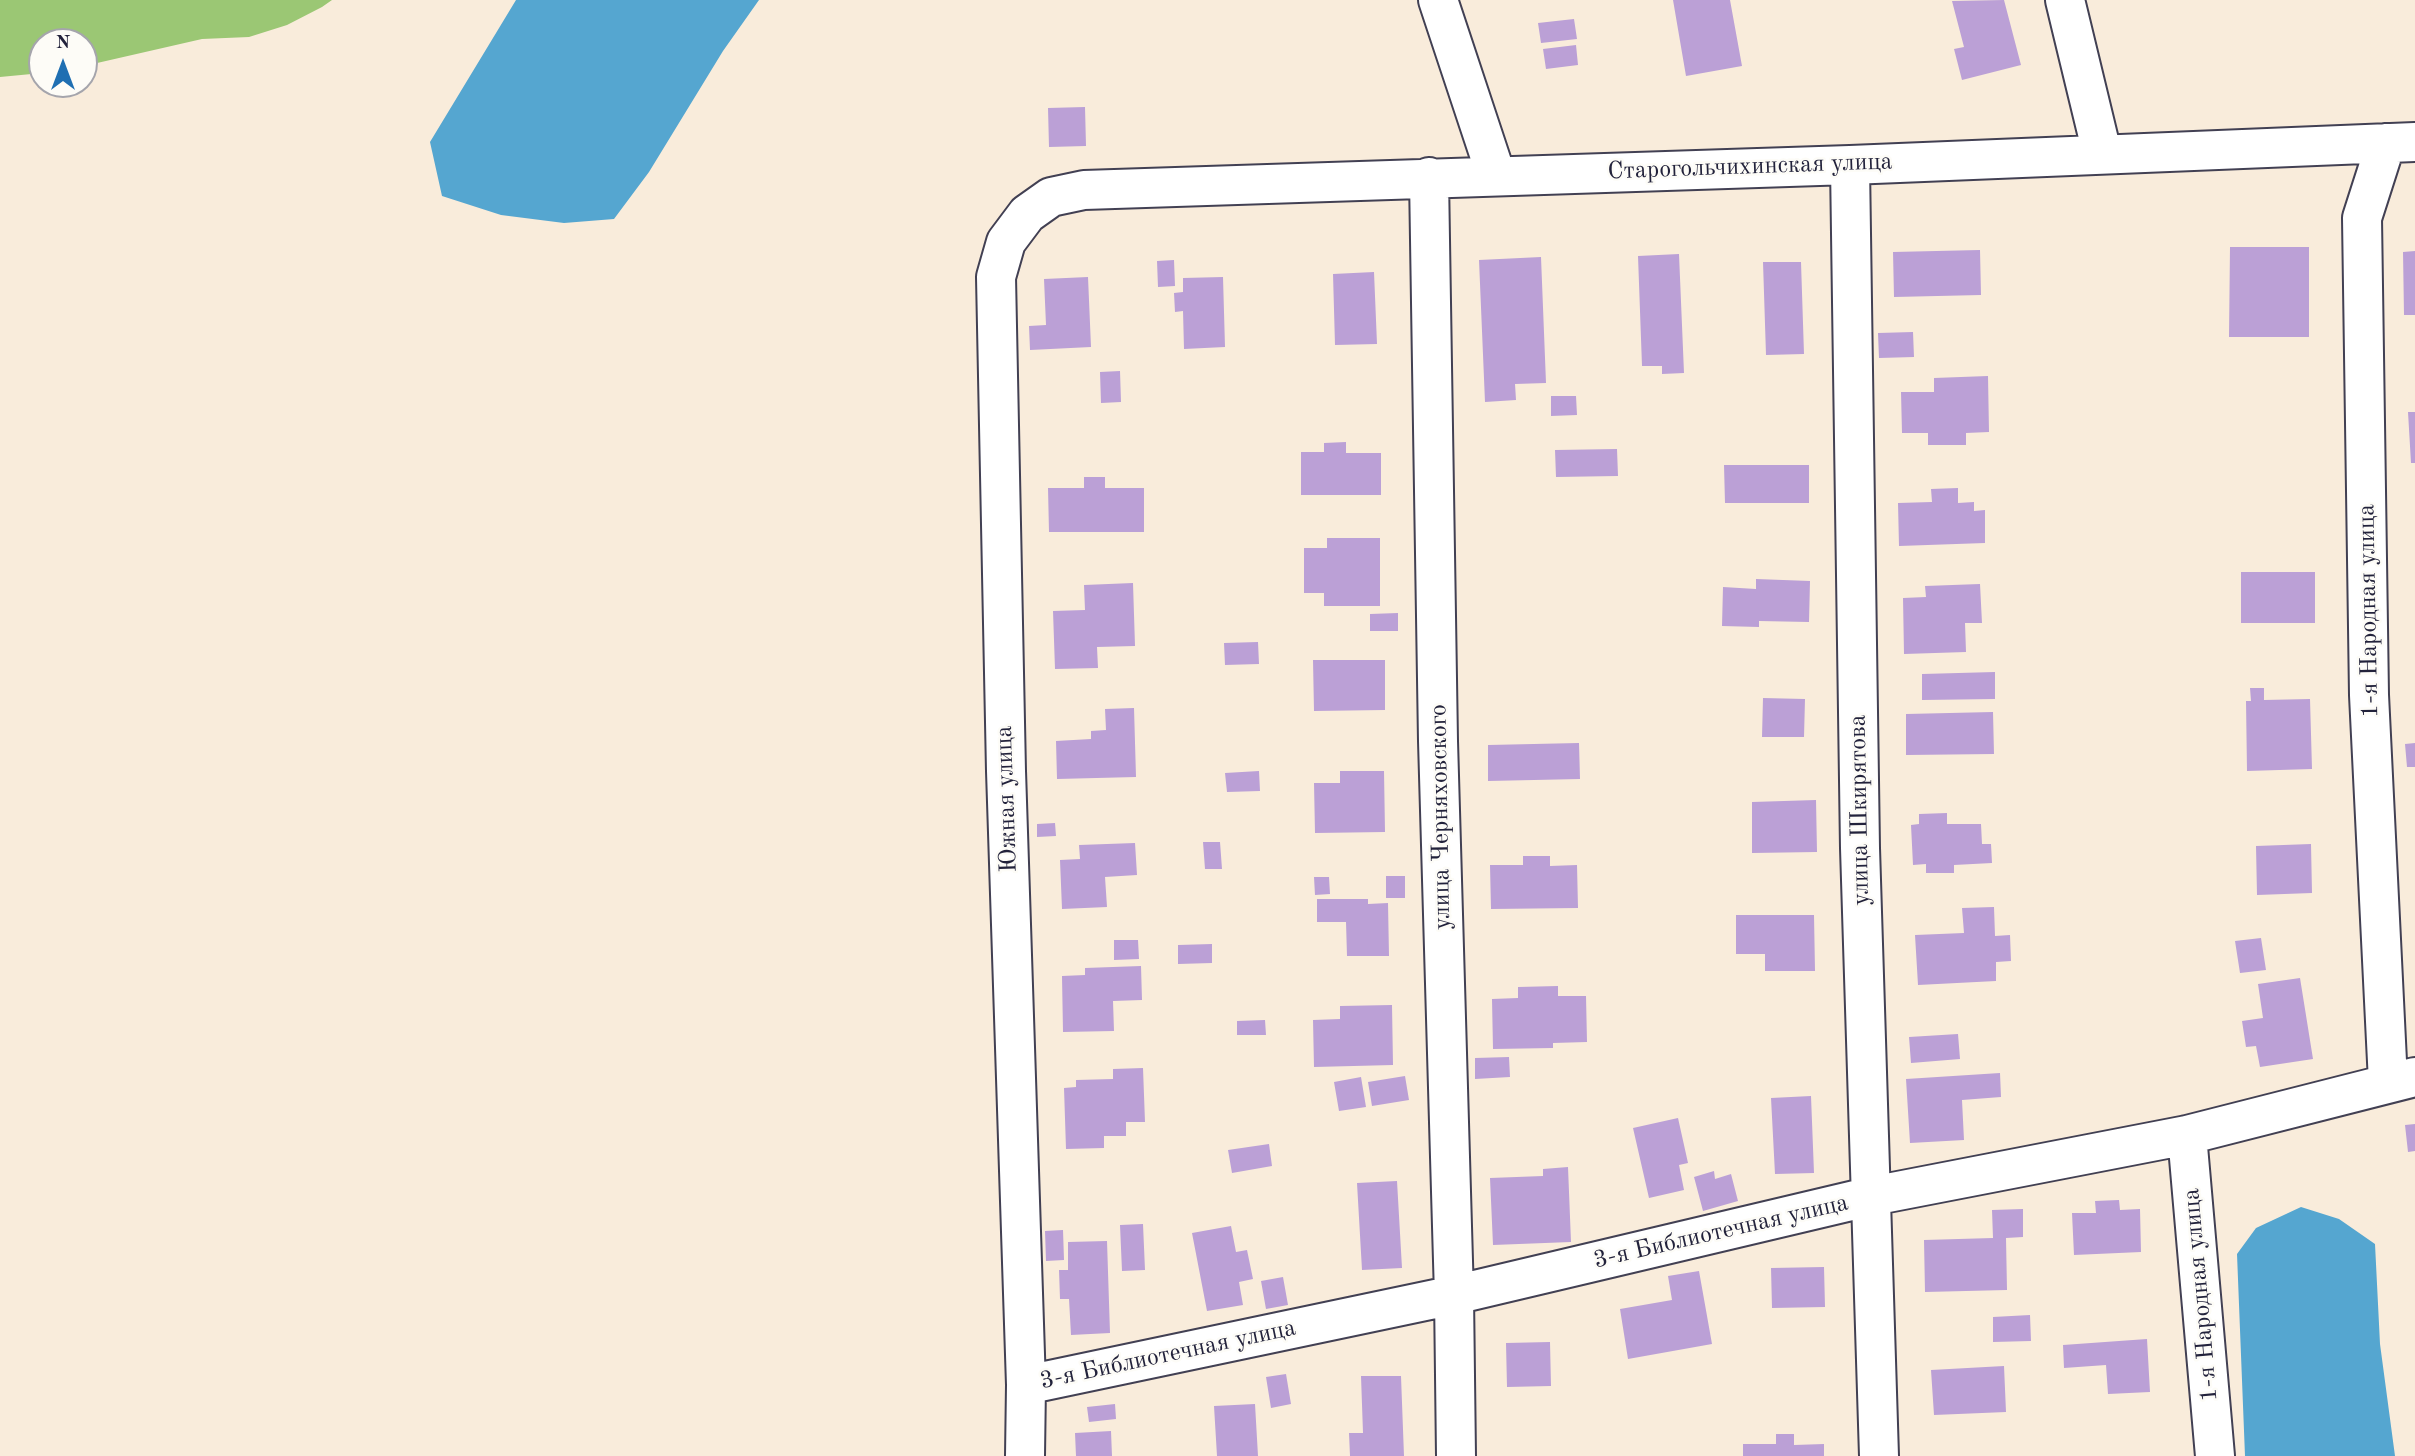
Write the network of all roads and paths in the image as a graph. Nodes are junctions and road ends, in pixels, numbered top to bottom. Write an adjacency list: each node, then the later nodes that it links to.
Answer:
1 (1438, 0): 6 (street)
2 (2065, 0): 4 (street)
3 (2401, 142): 4 (street, Старогольчихинская улица); 9 (street, 1-я Народная улица)
4 (2102, 153): 5 (street, Старогольчихинская улица)
5 (1850, 165): 6 (street, Старогольчихинская улица); 11 (street, улица Шкирятова)
6 (1496, 175): 7 (street, Старогольчихинская улица)
7 (1429, 177): 8 (street, Старогольчихинская улица); 12 (street, улица Черняховского)
8 (1084, 190): 13 (street, Южная улица)
9 (2401, 1080): 10 (street, 3-я Библиотечная улица)
10 (2187, 1135): 11 (street, 3-я Библиотечная улица); 17 (street, 1-я Народная улица)
11 (1872, 1196): 12 (street, 3-я Библиотечная улица); 16 (street, улица Шкирятова)
12 (1454, 1296): 13 (street, 3-я Библиотечная улица); 15 (street, улица Черняховского)
13 (1026, 1385): 14 (street, Южная улица)
14 (1025, 1456)
15 (1456, 1456)
16 (1880, 1456)
17 (2215, 1456)

